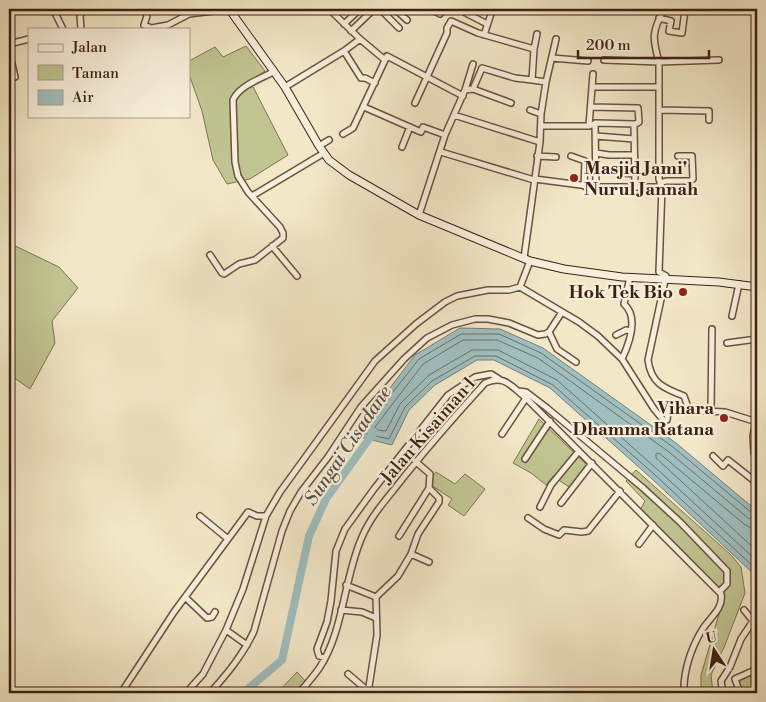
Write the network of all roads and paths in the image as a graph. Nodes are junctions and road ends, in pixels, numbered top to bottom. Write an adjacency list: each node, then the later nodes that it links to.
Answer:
1 (53, 9): 23 (street)
2 (83, 9): 24 (street)
3 (144, 9): 25 (street)
4 (230, 9): 22 (street); 44 (street)
5 (329, 9): 20 (street)
6 (360, 9): 20 (street)
7 (374, 9): 27 (street)
8 (380, 9): 26 (street)
9 (395, 9): 17 (street)
10 (407, 9): 17 (street)
11 (430, 9): 15 (street)
12 (463, 9): 21 (street)
13 (664, 9): 18 (street)
14 (685, 10): 18 (street)
15 (440, 14)
16 (491, 14): 21 (street)
17 (402, 15): 19 (street)
18 (660, 18): 42 (street)
19 (407, 20)
20 (344, 24): 27 (street)
21 (487, 24): 29 (street)
22 (169, 27): 25 (street)
23 (62, 28)
24 (81, 28)
25 (148, 28)
26 (400, 28)
27 (351, 31): 31 (street)
28 (537, 34): 34 (street)
29 (484, 35): 34 (street); 47 (street)
30 (28, 39): 33 (street)
31 (360, 39): 35 (street); 38 (street)
32 (556, 40): 37 (street)
33 (9, 44)
34 (534, 49): 48 (street)
35 (344, 51): 50 (street); 51 (street)
36 (9, 52): 46 (street)
37 (552, 58): 41 (street); 49 (street)
38 (385, 60): 47 (street); 50 (street)
39 (604, 60): 42 (street)
40 (719, 60): 42 (street)
41 (588, 61)
42 (658, 62): 53 (street)
43 (474, 64): 55 (street)
44 (273, 72): 51 (street); 93 (street)
45 (592, 74): 52 (street)
46 (9, 78)
47 (428, 78): 55 (street); 56 (street)
48 (532, 80): 49 (street); 54 (street)
49 (546, 82): 62 (street)
50 (375, 83): 58 (street)
51 (285, 87): 76 (street)
52 (592, 87): 53 (street); 59 (street)
53 (658, 87): 61 (street)
54 (473, 89): 55 (street); 57 (street)
55 (464, 93): 63 (street)
56 (415, 103)
57 (511, 103)
58 (364, 107): 69 (street); 70 (street)
59 (591, 107): 66 (street); 68 (street)
60 (530, 110): 62 (street)
61 (659, 110): 64 (street); 89 (street)
62 (541, 114): 67 (street)
63 (454, 116): 71 (street); 75 (street)
64 (709, 120)
65 (596, 123): 66 (street); 68 (street); 72 (street)
66 (635, 124): 73 (street)
67 (541, 126): 68 (street); 75 (street)
68 (589, 126)
69 (410, 127): 71 (street); 77 (street)
70 (343, 134)
71 (446, 135): 78 (street)
72 (596, 136): 73 (street); 80 (street)
73 (634, 139): 81 (street)
74 (329, 140): 76 (street)
75 (540, 142): 82 (street)
76 (319, 146): 79 (street)
77 (402, 147)
78 (441, 152): 88 (street); 94 (street)
79 (324, 153): 93 (street); 94 (street)
80 (596, 153): 81 (street); 92 (street)
81 (634, 155): 87 (street)
82 (537, 156): 85 (street); 88 (street)
83 (571, 156): 90 (street)
84 (678, 156): 89 (street)
85 (556, 157)
86 (613, 172): 87 (street)
87 (634, 174): 91 (street)
88 (534, 179): 90 (street); 97 (street)
89 (661, 185): 91 (street); 100 (street)
90 (584, 186): 92 (street)
91 (635, 186): 92 (street)
92 (596, 187)
93 (252, 196): 95 (street)
94 (419, 215): 97 (street)
95 (272, 246): 96 (street); 98 (street)
96 (210, 255)
97 (527, 259): 99 (street); 103 (street)
98 (297, 276)
99 (630, 278): 100 (street); 107 (street)
100 (665, 280): 101 (street); 117 (street)
101 (739, 284): 102 (street); 105 (street)
102 (757, 287)
103 (520, 288): 104 (street); 134 (street)
104 (562, 312): 108 (street); 112 (street)
105 (732, 316)
106 (712, 329): 118 (street)
107 (631, 331): 109 (street); 112 (street)
108 (549, 332): 113 (street); 154 (street)
109 (616, 334)
110 (757, 339): 111 (street)
111 (727, 343)
112 (622, 359): 117 (street)
113 (576, 362)
114 (499, 379): 115 (street, Jalan Kisaiman 1); 126 (street, Jalan Kisaiman 1); 155 (street)
115 (517, 391): 116 (street, Jalan Kisaiman 1); 145 (street)
116 (526, 398): 119 (street, Jalan Kisaiman 1); 121 (street)
117 (689, 410): 118 (street)
118 (711, 410): 120 (street)
119 (550, 421): 122 (street, Jalan Kisaiman 1); 125 (street)
120 (757, 421): 123 (street)
121 (502, 434)
122 (579, 451): 127 (street, Jalan Kisaiman 1); 132 (street)
123 (754, 453)
124 (713, 456): 128 (street)
125 (525, 459)
126 (415, 461): 129 (street); 144 (street, Jalan Kisaiman 1)
127 (592, 463): 130 (street, Jalan Kisaiman 1); 131 (street)
128 (757, 483)
129 (429, 488): 137 (street); 140 (street)
130 (620, 492): 135 (street); 136 (street, Jalan Kisaiman 1)
131 (561, 503)
132 (540, 507)
133 (200, 516): 138 (street)
134 (266, 516): 138 (street); 153 (street)
135 (528, 518)
136 (653, 525): 139 (street); 145 (street, Jalan Kisaiman 1)
137 (399, 536)
138 (228, 539): 142 (street)
139 (639, 544)
140 (410, 554): 141 (street); 147 (street)
141 (429, 562)
142 (208, 564): 143 (street); 146 (street)
143 (214, 568)
144 (346, 585): 147 (street); 148 (street, Jalan Kisaiman 1)
145 (719, 592): 165 (street)
146 (185, 597): 150 (street); 161 (street)
147 (376, 597): 151 (street)
148 (340, 610): 151 (street); 155 (street, Jalan Kisaiman 1)
149 (744, 610): 152 (street)
150 (215, 612)
151 (376, 618): 160 (street)
152 (755, 623): 156 (street)
153 (226, 630): 154 (street); 162 (street)
154 (248, 645): 163 (street)
155 (325, 658): 164 (street, Jalan Kisaiman 1)
156 (730, 667): 159 (street); 166 (street)
157 (757, 669): 159 (street)
158 (348, 674): 160 (street)
159 (735, 679): 167 (street)
160 (368, 692)
161 (121, 693)
162 (186, 693)
163 (210, 693)
164 (299, 693)
165 (684, 693)
166 (723, 693)
167 (740, 693)

